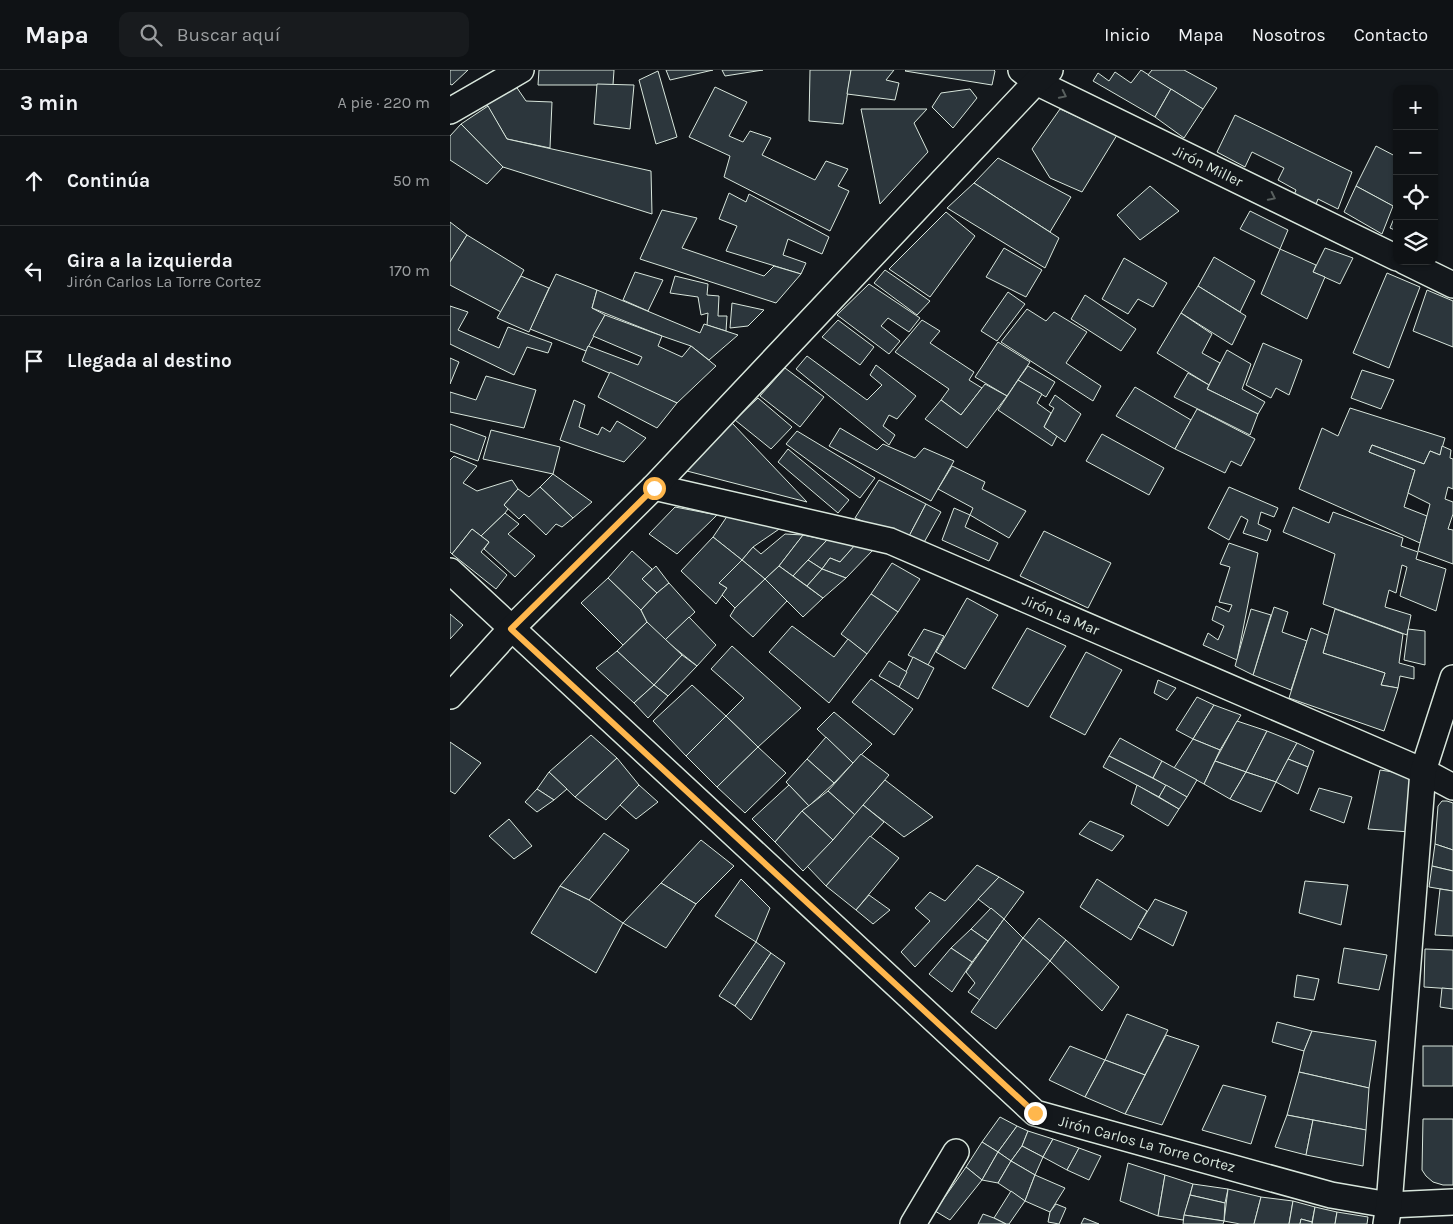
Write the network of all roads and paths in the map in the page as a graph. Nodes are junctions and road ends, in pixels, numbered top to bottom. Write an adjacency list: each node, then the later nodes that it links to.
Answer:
1 (521, 70): 3 (street)
2 (1036, 74): 4 (street, Jirón Miller, one-way to 4); 7 (street)
3 (450, 111)
4 (1393, 256)
5 (1412, 265): 6 (street)
6 (1453, 285)
7 (654, 488): 9 (street); 12 (street, Jirón La Mar)
8 (450, 570): 9 (street, Jirón Carlos La Torre Cortez)
9 (511, 629): 11 (street); 16 (street, Jirón Carlos La Torre Cortez)
10 (1453, 678): 12 (street)
11 (450, 696)
12 (1423, 771): 13 (street, Jirón La Mar); 16 (street)
13 (1453, 786)
14 (956, 1152): 17 (street)
15 (1453, 1202): 16 (street, Jirón Carlos La Torre Cortez)
16 (1388, 1215)
17 (913, 1224)

